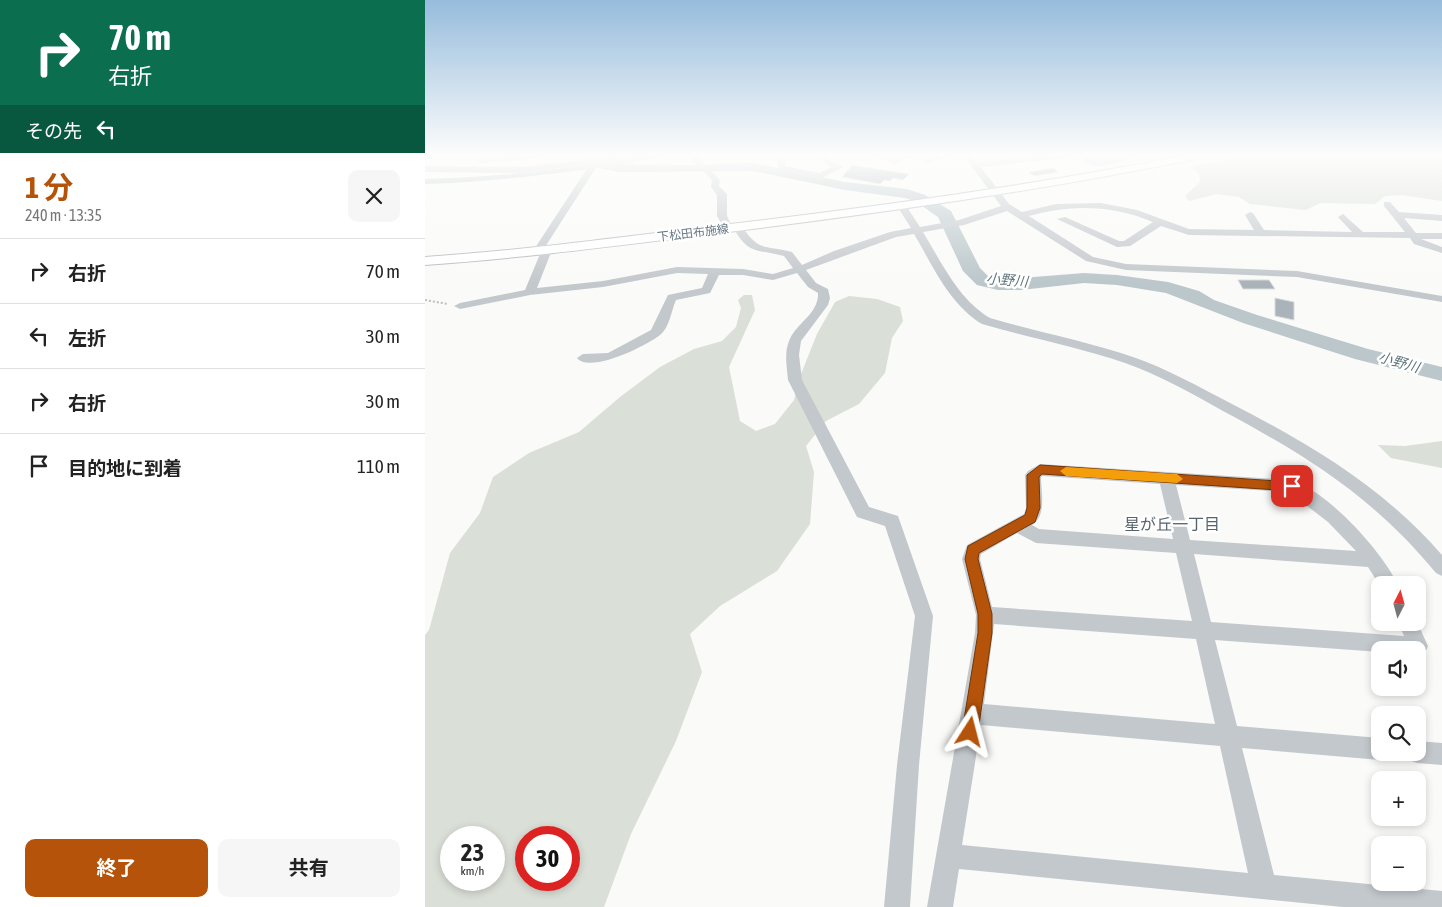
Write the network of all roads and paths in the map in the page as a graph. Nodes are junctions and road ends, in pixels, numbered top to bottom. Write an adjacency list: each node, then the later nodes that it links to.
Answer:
1 (575, 198): 24 (street)
2 (722, 198): 16 (street)
3 (959, 198): 6 (main road, 下松田布施線)
4 (1001, 198): 7 (street)
5 (1387, 204): 10 (street)
6 (902, 206): 16 (main road, 下松田布施線); 17 (street)
7 (1008, 207): 8 (street); 17 (street)
8 (1023, 215): 14 (street); 21 (street)
9 (1249, 215): 18 (street)
10 (1395, 215): 12 (street); 20 (street)
11 (1343, 217): 19 (street)
12 (1442, 218)
13 (1062, 219): 15 (street)
14 (1159, 223): 15 (street); 18 (street)
15 (1077, 226): 21 (street)
16 (733, 228): 24 (main road, 下松田布施線); 26 (street)
17 (917, 231): 26 (street); 37 (street)
18 (1261, 232): 19 (street)
19 (1360, 234): 20 (street)
20 (1411, 234): 22 (street); 23 (street)
21 (1054, 235): 29 (street)
22 (1442, 236)
23 (1442, 250)
24 (543, 251): 25 (main road, 下松田布施線); 28 (street)
25 (425, 261)
26 (799, 270): 27 (street); 50 (street)
27 (715, 271): 28 (street); 32 (street)
28 (530, 292): 31 (street)
29 (1442, 299)
30 (425, 300): 31 (path)
31 (460, 306)
32 (583, 358)
33 (1167, 478): 34 (street); 35 (street); 36 (street)
34 (1019, 526): 35 (street); 39 (street)
35 (1184, 547): 36 (street); 40 (street)
36 (1373, 560): 38 (street)
37 (1442, 568)
38 (1383, 576)
39 (985, 614): 40 (street); 42 (street)
40 (1203, 630): 41 (street); 43 (street)
41 (1411, 631)
42 (973, 714): 43 (street); 47 (street)
43 (1228, 736): 44 (street); 48 (street)
44 (1371, 747)
45 (1426, 753): 46 (street)
46 (1442, 754)
47 (949, 856): 48 (street); 51 (street)
48 (1264, 886): 49 (street)
49 (1442, 904)
50 (897, 907)
51 (940, 907)

